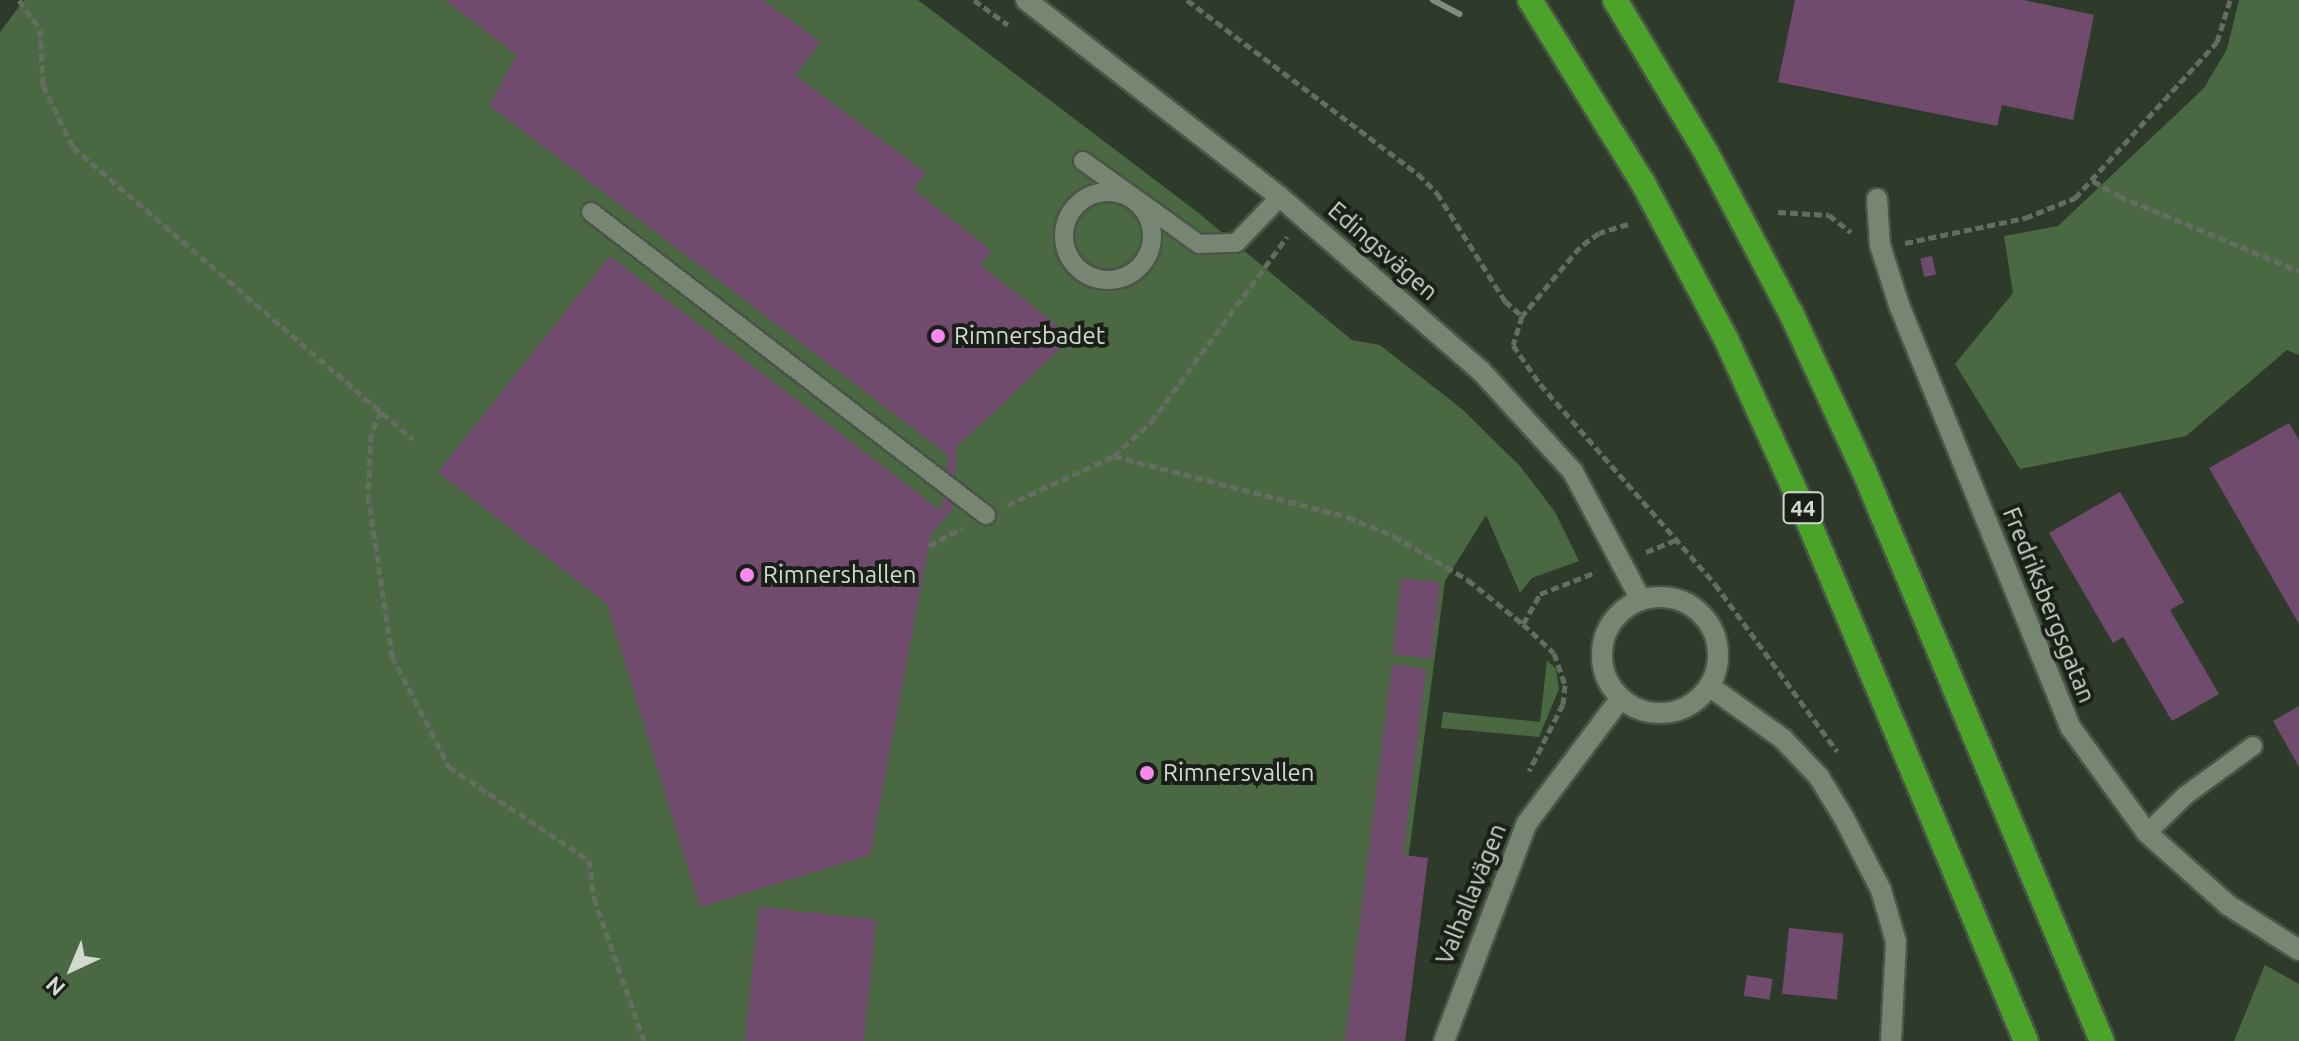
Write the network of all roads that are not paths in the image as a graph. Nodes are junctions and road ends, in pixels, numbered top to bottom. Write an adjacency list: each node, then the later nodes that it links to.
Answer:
1 (1026, 0): 5 (street, Edingsvägen)
2 (1530, 0): 18 (highway, 44)
3 (1615, 0): 19 (highway)
4 (1083, 161): 7 (lane)
5 (1280, 197): 7 (lane); 10 (street, Edingsvägen)
6 (1877, 199): 14 (street, Fredriksbergsgatan)
7 (1135, 200): 7 (lane)
8 (591, 212): 9 (lane)
9 (986, 515)
10 (1641, 600): 11 (street); 12 (street)
11 (1709, 686): 12 (street); 17 (street)
12 (1621, 698): 16 (street, Valhallavägen)
13 (2253, 746): 14 (lane)
14 (2147, 833): 15 (street, Fredriksbergsgatan)
15 (2299, 950)
16 (1444, 1041)
17 (1891, 1041)
18 (2026, 1041)
19 (2102, 1041)

